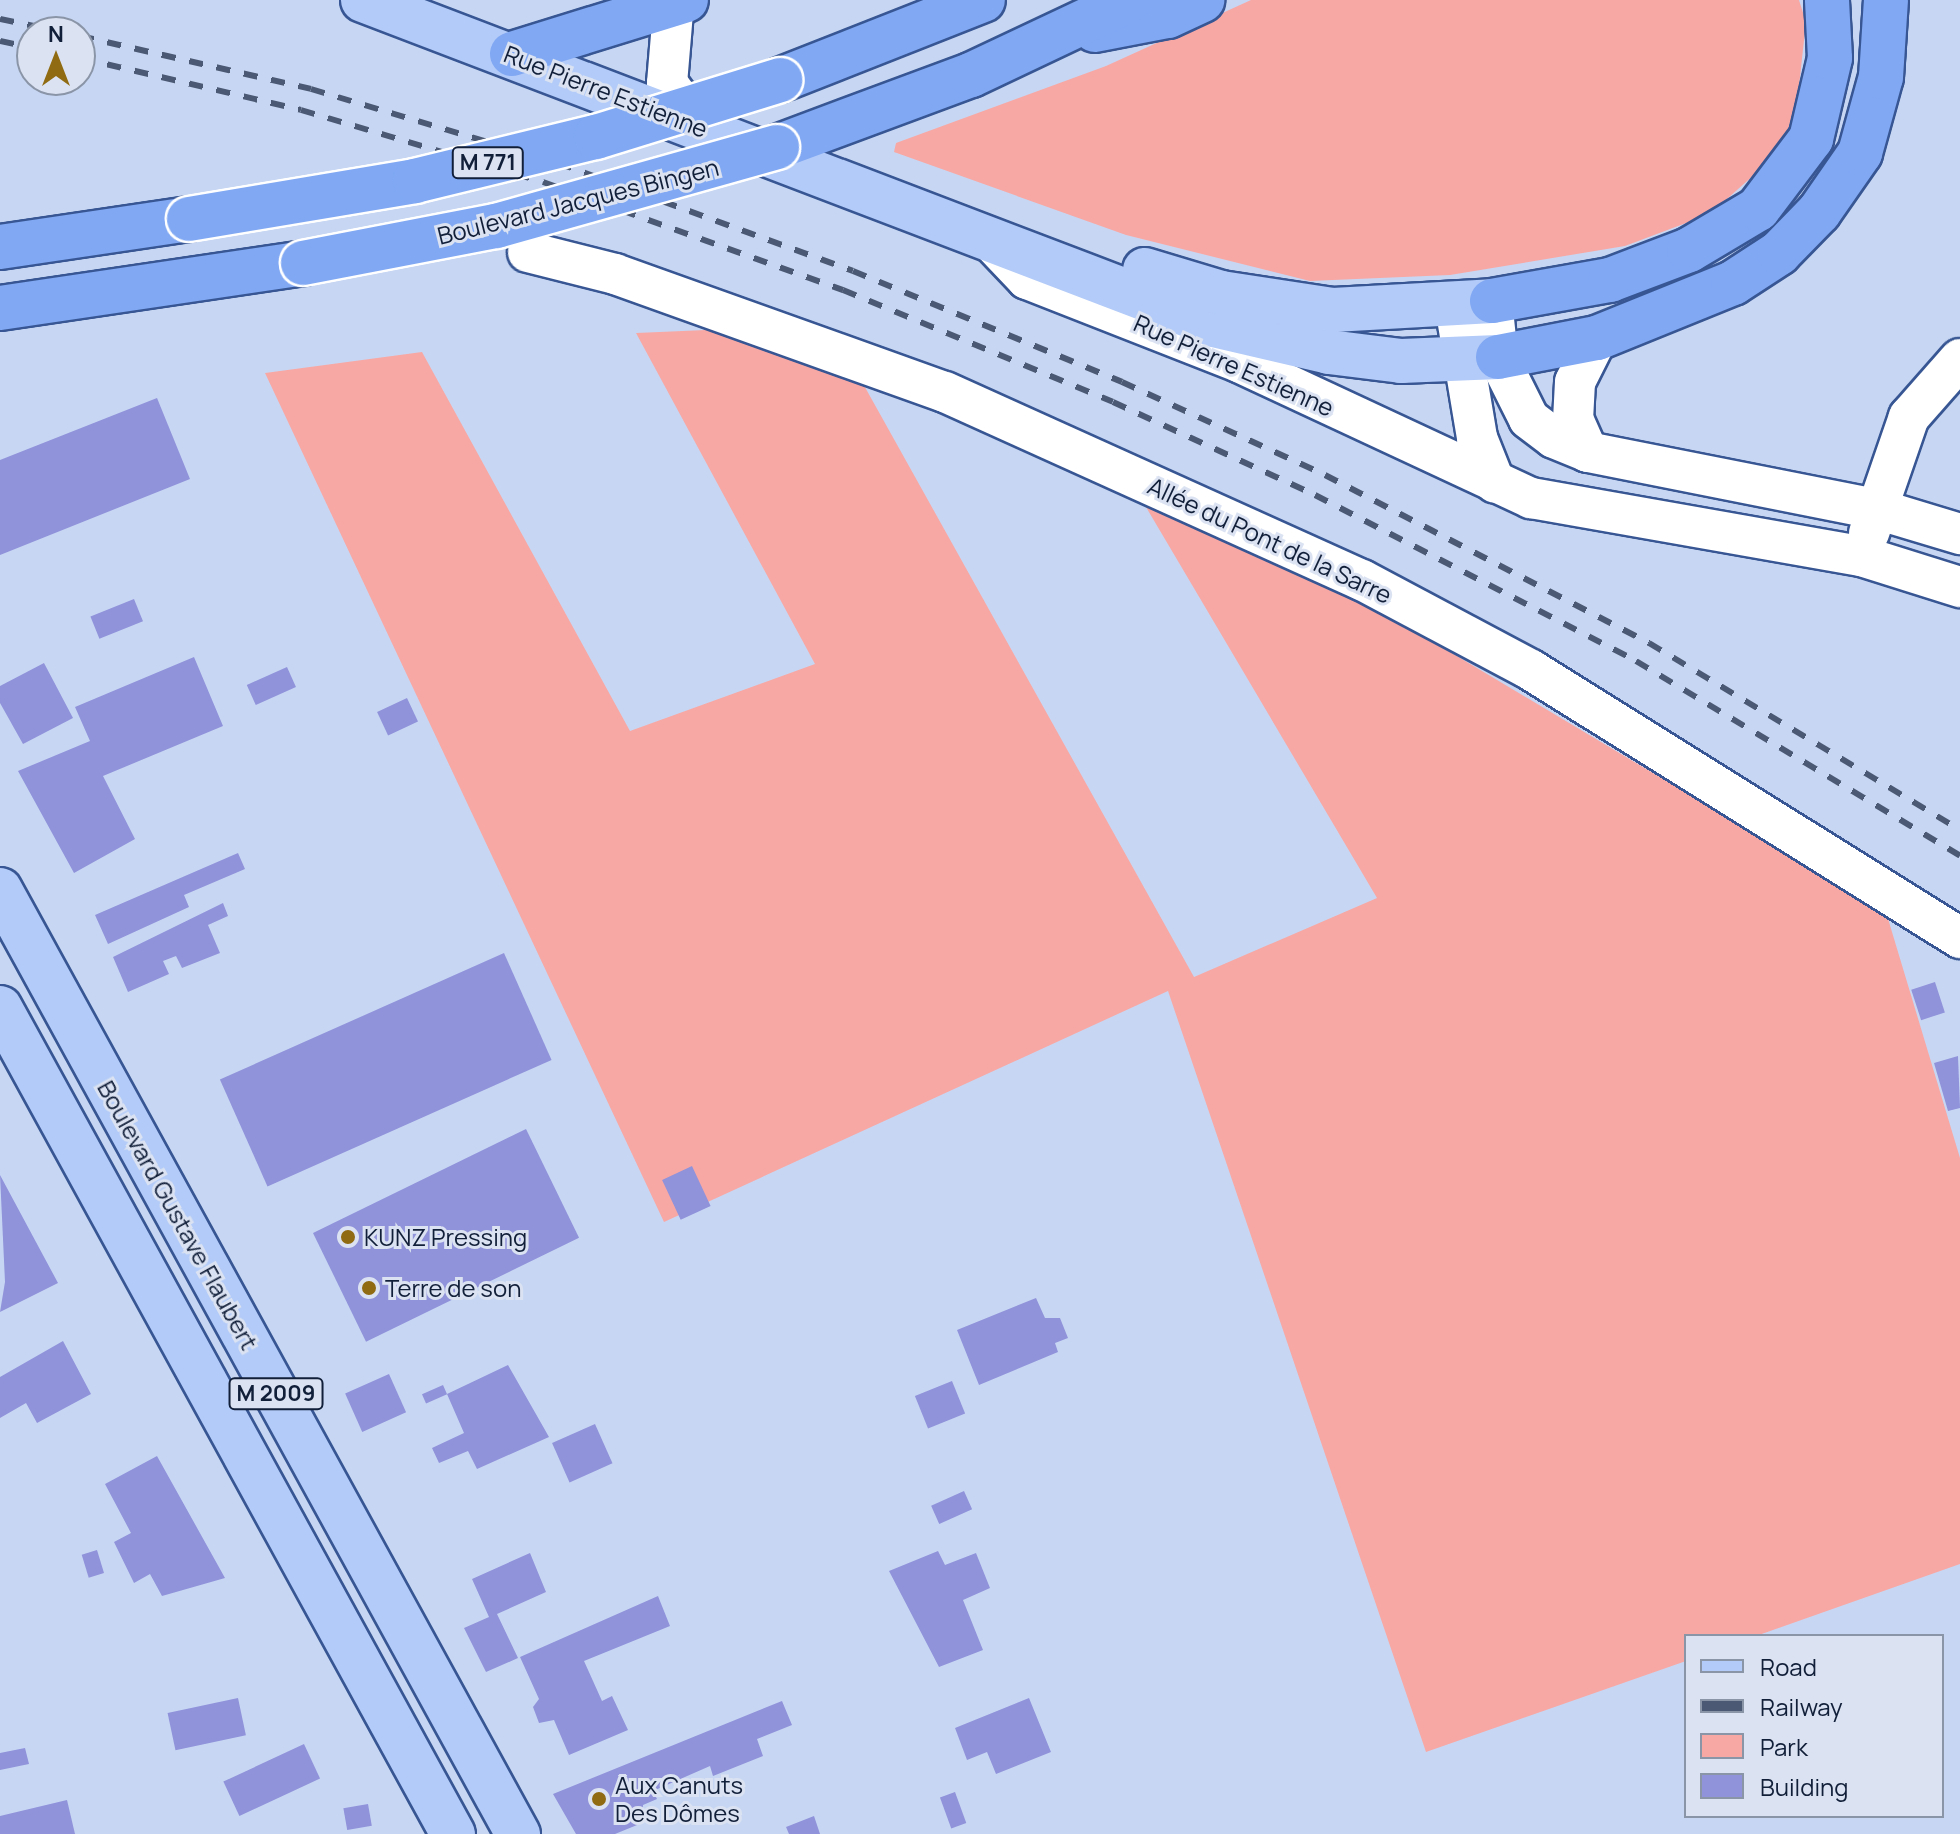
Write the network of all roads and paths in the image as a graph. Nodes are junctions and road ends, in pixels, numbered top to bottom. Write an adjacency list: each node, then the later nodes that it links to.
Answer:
1 (363, 0): 9 (main road, Rue Pierre Estienne)
2 (983, 0): 12 (highway, M 771, bridge)
3 (1130, 0): 8 (highway, Boulevard Jacques Bingen / M 771)
4 (1202, 0): 8 (highway)
5 (1827, 0): 14 (highway)
6 (1886, 0): 16 (highway)
7 (679, 1): 9 (highway); 10 (street)
8 (1053, 39): 15 (highway, Boulevard Jacques Bingen / M 771, bridge)
9 (512, 54): 10 (main road, Rue Pierre Estienne)
10 (699, 126): 11 (main road, Rue Pierre Estienne)
11 (984, 234): 14 (main road, Rue Pierre Estienne); 17 (main road, Rue Pierre Estienne); 20 (street, Rue Pierre Estienne)
12 (0, 247)
13 (528, 252): 26 (street, Allée du Pont de la Sarre)
14 (1473, 303): 17 (street)
15 (0, 308)
16 (1597, 338): 17 (highway); 19 (street)
17 (1480, 358): 19 (street); 20 (street)
18 (1960, 359): 21 (street)
19 (1588, 452): 21 (street)
20 (1495, 483): 23 (street, Rue Pierre Estienne)
21 (1877, 509): 22 (street); 23 (street)
22 (1960, 534)
23 (1861, 556): 24 (street, Rue Pierre Estienne)
24 (1960, 587)
25 (0, 890): 29 (main road, Boulevard Gustave Flaubert / M 2009)
26 (1960, 938)
27 (0, 1008): 28 (main road, M 2009)
28 (453, 1834)
29 (518, 1834)

